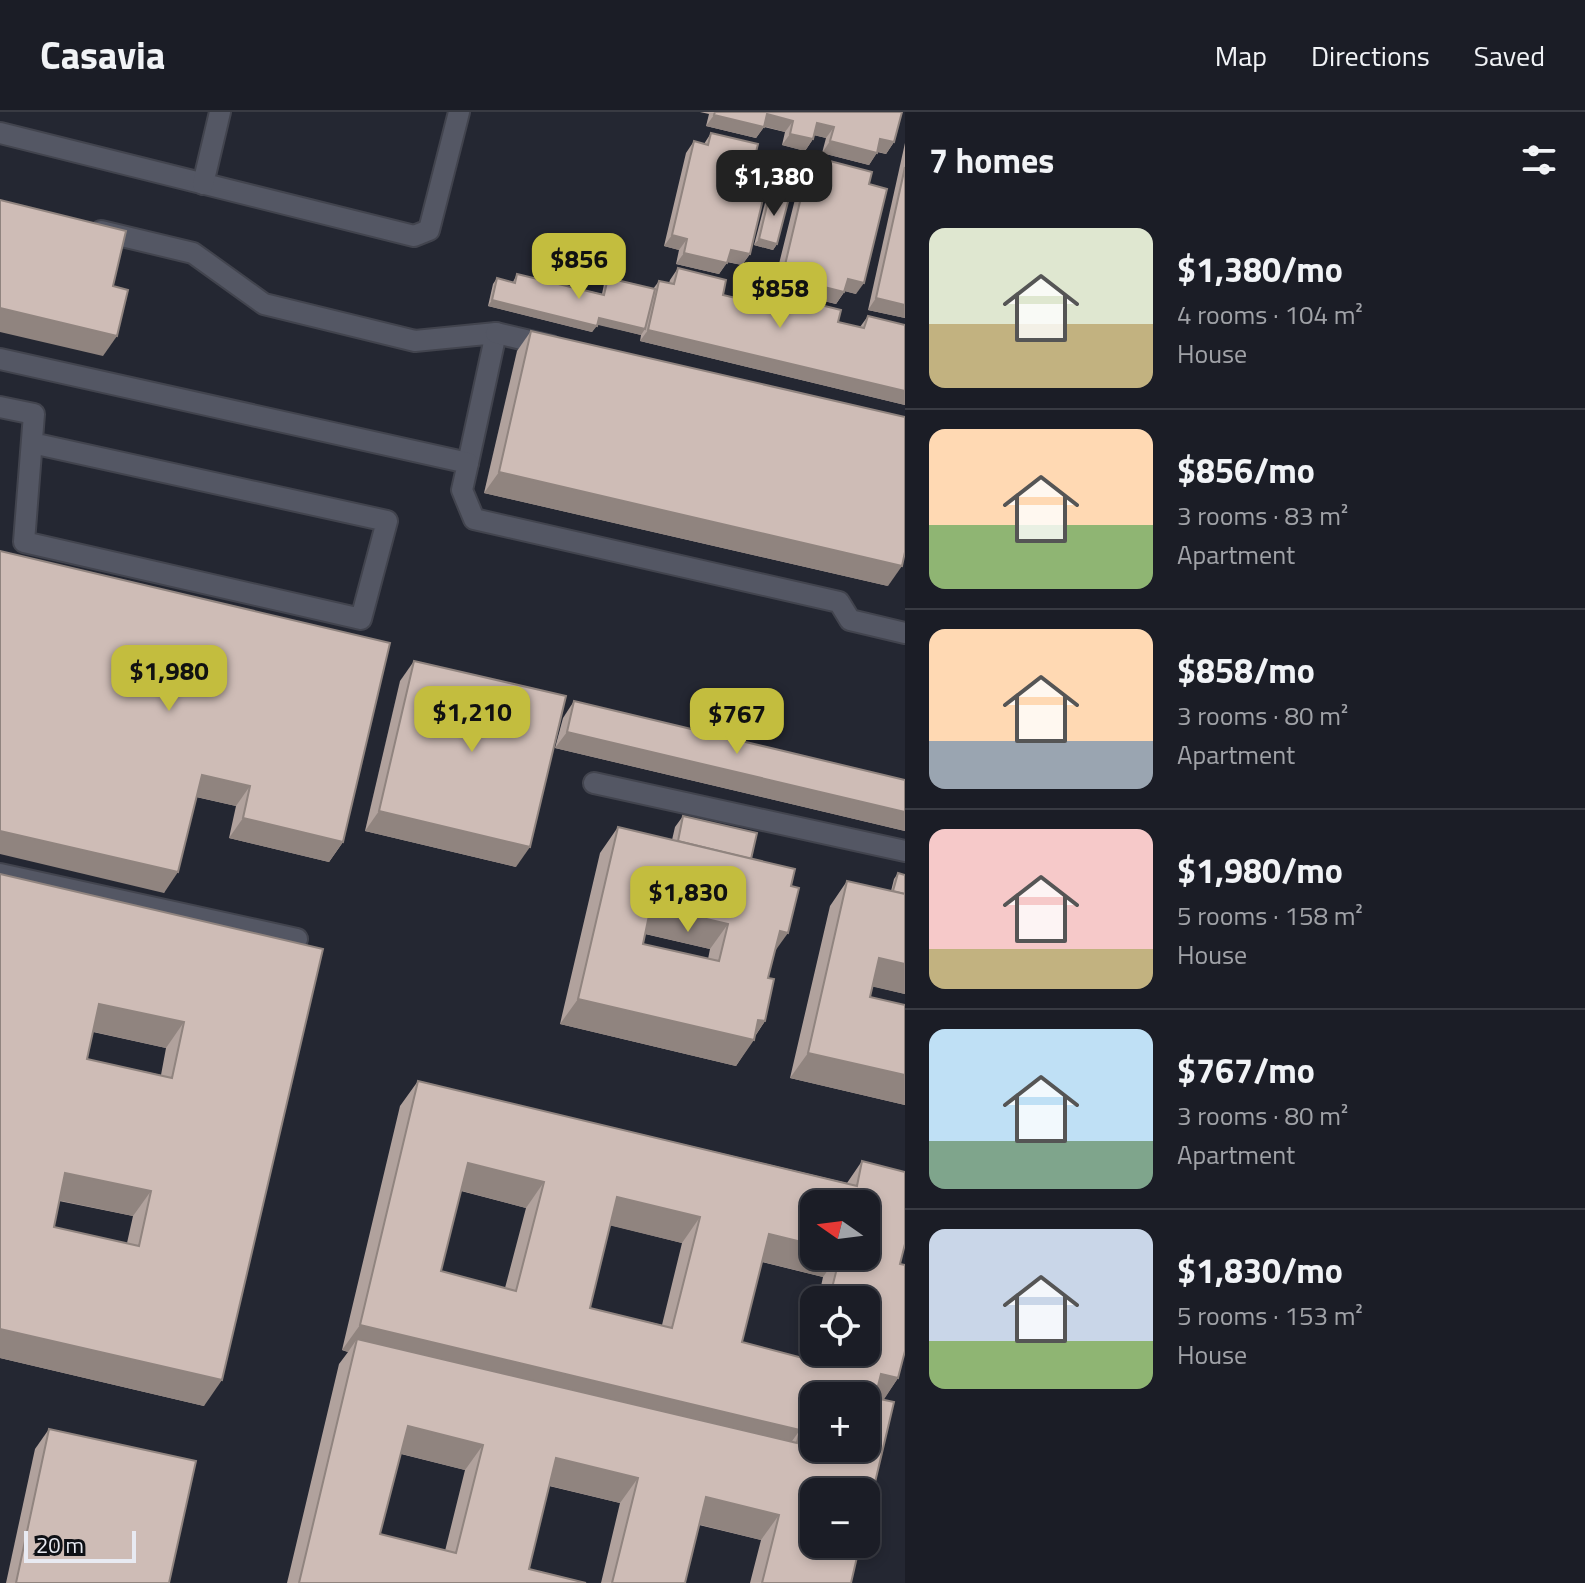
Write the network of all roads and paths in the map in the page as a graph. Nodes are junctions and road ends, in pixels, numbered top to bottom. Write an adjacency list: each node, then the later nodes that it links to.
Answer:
1 (220, 112): 4 (lane)
2 (459, 112): 4 (lane)
3 (0, 133): 4 (lane)
4 (203, 184)
5 (74, 225): 6 (lane)
6 (496, 333): 7 (lane); 11 (lane)
7 (572, 352)
8 (0, 359): 11 (lane)
9 (0, 407): 10 (lane)
10 (32, 443): 10 (lane)
11 (468, 463): 12 (lane)
12 (905, 633)
13 (594, 783): 14 (lane)
14 (905, 851)
15 (0, 874): 16 (lane)
16 (297, 939)

